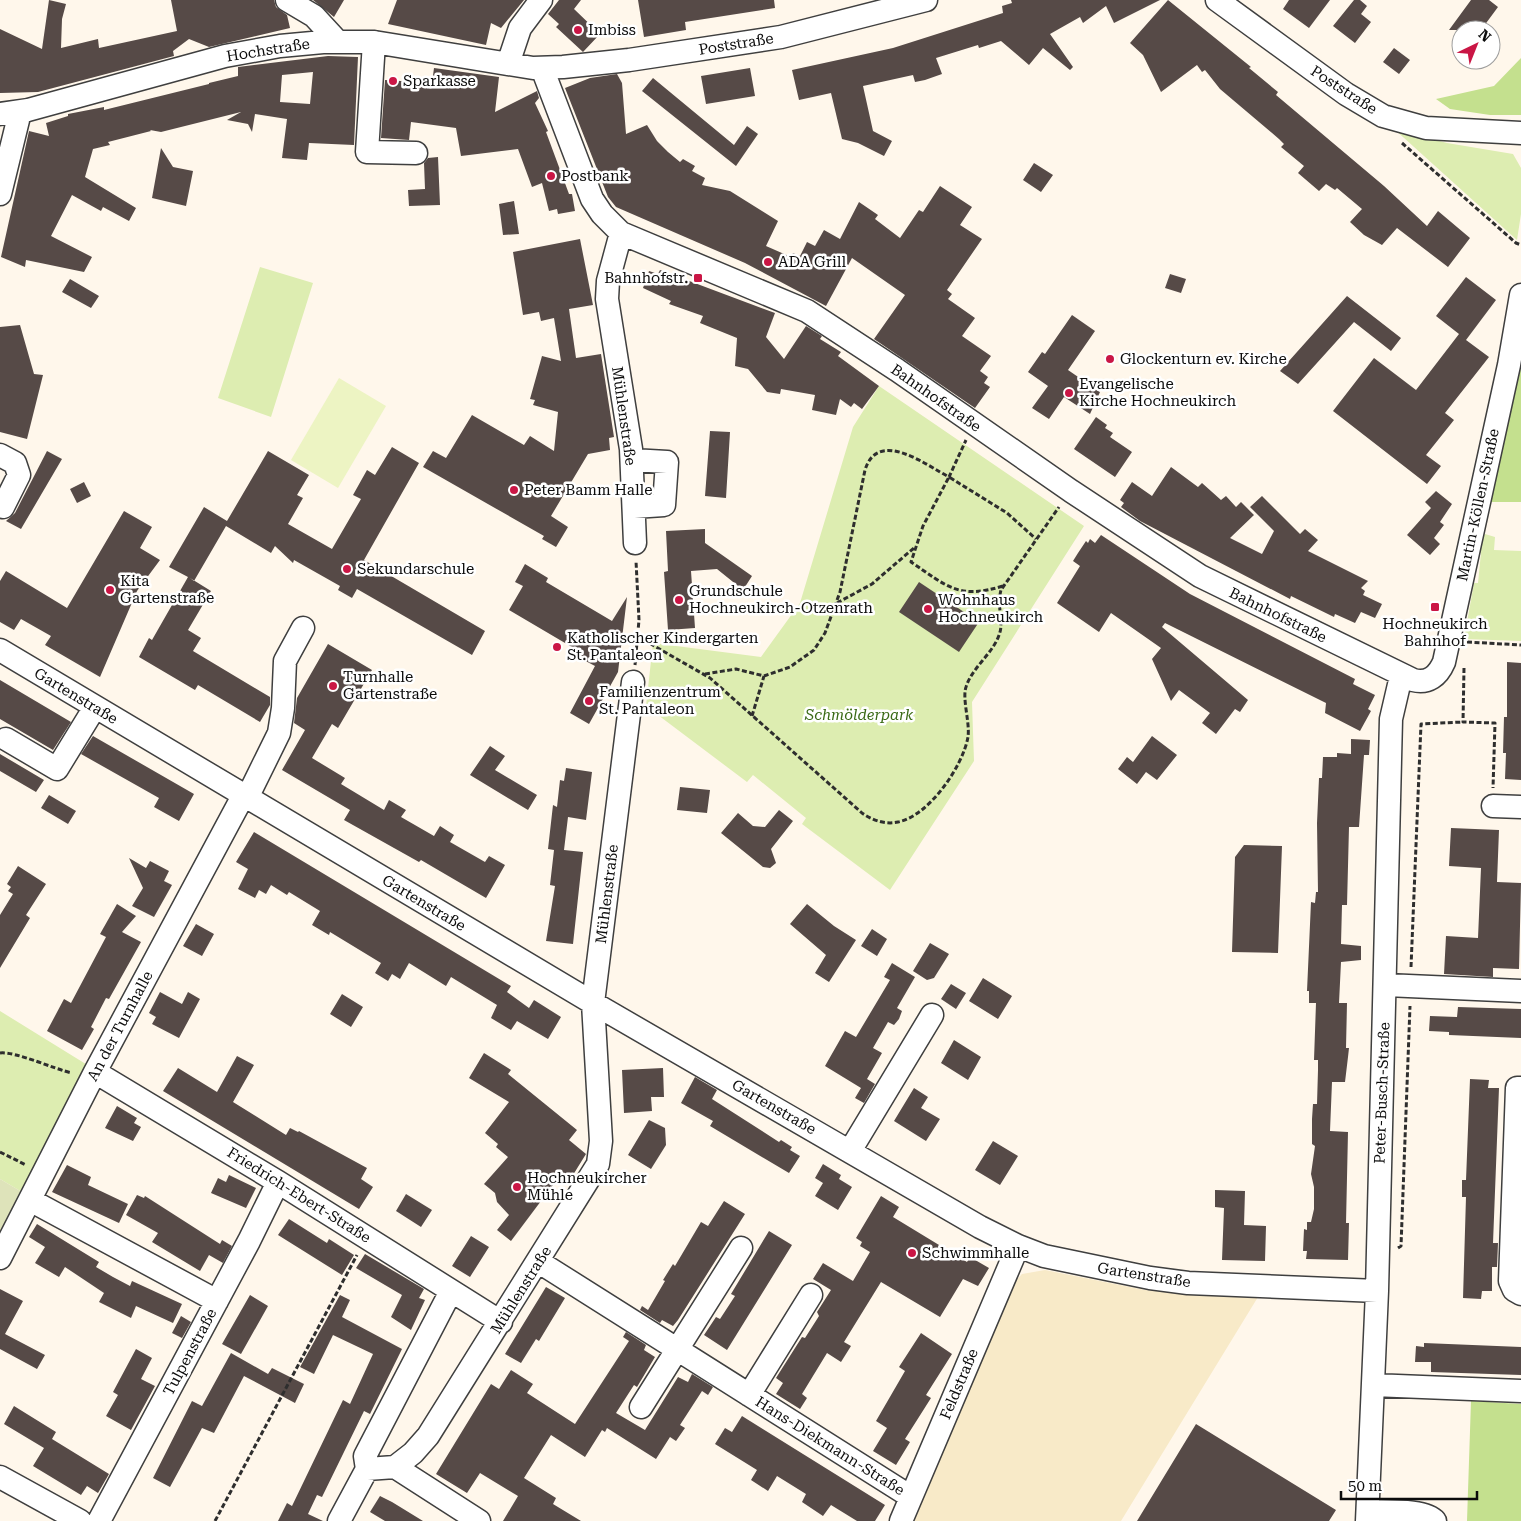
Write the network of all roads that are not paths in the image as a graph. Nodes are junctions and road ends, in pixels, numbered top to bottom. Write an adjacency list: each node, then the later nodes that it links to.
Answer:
1 (287, 0): 5 (street)
2 (541, 0): 7 (street)
3 (926, 0): 8 (street, Poststraße)
4 (1217, 0): 10 (street, Poststraße)
5 (337, 41): 6 (street, Hochstraße); 9 (street, Hochstraße)
6 (374, 42): 7 (street, Hochstraße); 11 (street)
7 (508, 64): 8 (street, Hochstraße)
8 (542, 68): 13 (street, Bahnhofstraße)
9 (10, 113): 12 (street)
10 (1521, 133)
11 (416, 153)
12 (0, 194)
13 (621, 233): 16 (street, Mühlenstraße); 22 (street, Bahnhofstraße)
14 (1521, 294): 22 (street, Martin-Köllen-Straße)
15 (0, 455): 17 (street)
16 (632, 460): 18 (street, Mühlenstraße); 18 (street)
17 (3, 507)
18 (634, 507): 19 (street, Mühlenstraße)
19 (635, 543)
20 (303, 628): 26 (street, An der Turnhalle)
21 (0, 650): 24 (street, Gartenstraße)
22 (1401, 676): 29 (street, Peter-Busch-Straße)
23 (633, 682): 31 (street, Mühlenstraße)
24 (95, 707): 25 (street); 26 (street, Gartenstraße)
25 (6, 739)
26 (245, 797): 31 (street, Gartenstraße); 33 (street, An der Turnhalle)
27 (1493, 806): 28 (street)
28 (1521, 807)
29 (1386, 985): 30 (street); 43 (street, Peter-Busch-Straße)
30 (1521, 990)
31 (594, 1003): 35 (street, Gartenstraße); 41 (street, Mühlenstraße)
32 (932, 1015): 35 (street)
33 (94, 1075): 36 (street, Friedrich-Ebert-Straße); 37 (street, An der Turnhalle)
34 (1521, 1088): 44 (street)
35 (850, 1151): 38 (street, Gartenstraße)
36 (278, 1182): 42 (street, Friedrich-Ebert-Straße); 46 (street, Tulpenstraße)
37 (30, 1200): 40 (street, An der Turnhalle); 46 (street)
38 (1018, 1246): 43 (street, Gartenstraße); 56 (street, Feldstraße)
39 (741, 1248): 48 (street)
40 (0, 1258)
41 (539, 1262): 47 (street, Mühlenstraße); 48 (street, Hans-Diekmann-Straße)
42 (451, 1291): 47 (street, Friedrich-Ebert-Straße); 54 (street)
43 (1377, 1291): 49 (street, Peter-Busch-Straße)
44 (1521, 1294)
45 (811, 1295): 51 (street, Hans-Diekmann-Straße)
46 (217, 1301): 59 (street, Tulpenstraße)
47 (501, 1322): 53 (street, Mühlenstraße)
48 (676, 1349): 51 (street, Hans-Diekmann-Straße); 52 (street)
49 (1373, 1385): 50 (street); 57 (street, Peter-Busch-Straße)
50 (1521, 1391)
51 (748, 1395): 56 (street, Hans-Diekmann-Straße)
52 (641, 1407)
53 (395, 1468): 54 (street); 61 (street)
54 (367, 1469): 60 (street)
55 (0, 1477): 58 (street)
56 (911, 1497): 62 (street, Feldstraße)
57 (1368, 1516): 63 (street, Peter-Busch-Straße)
58 (80, 1521)
59 (99, 1521)
60 (339, 1521)
61 (479, 1521)
62 (901, 1521)
63 (1435, 1521)

